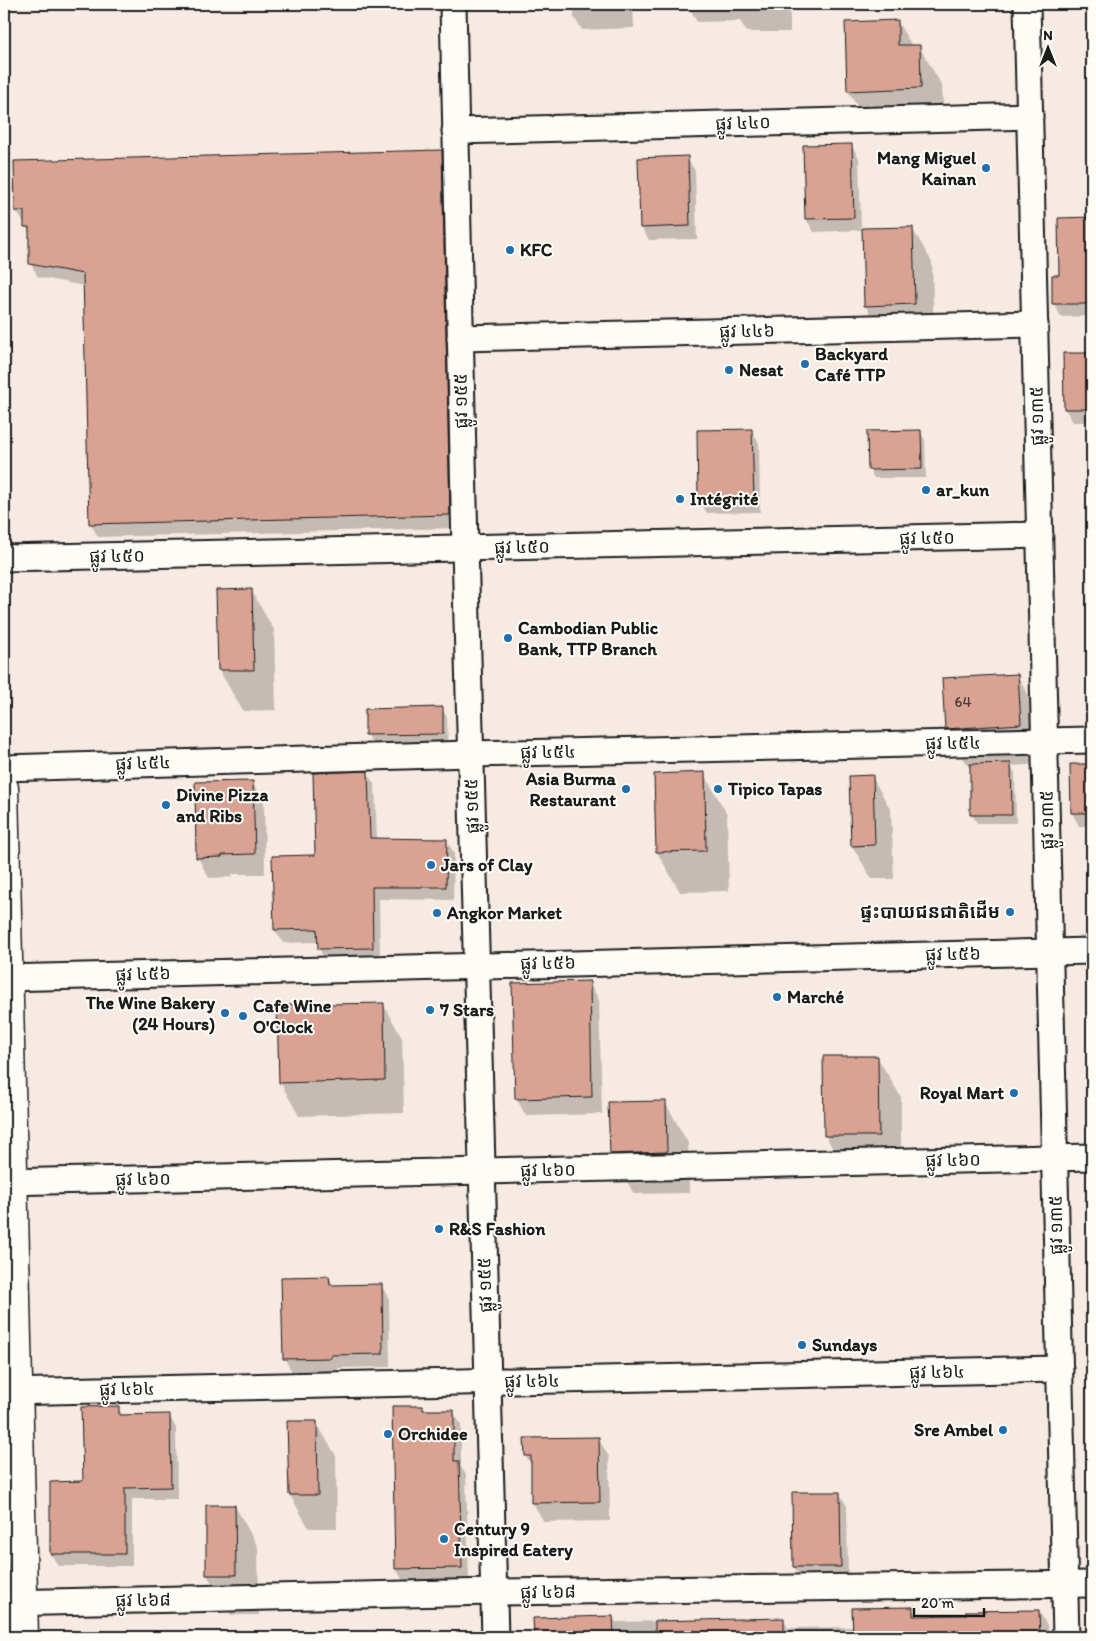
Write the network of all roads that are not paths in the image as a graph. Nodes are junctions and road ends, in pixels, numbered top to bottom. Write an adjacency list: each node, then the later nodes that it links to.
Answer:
1 (452, 4): 4 (street, ផ្លូវ ១៥៥)
2 (1028, 4): 3 (street, ផ្លូវ ១៣៥)
3 (1030, 116): 4 (street, ផ្លូវ ៤៤០); 5 (street, ផ្លូវ ១៣៥)
4 (455, 131): 6 (street, ផ្លូវ ១៥៥)
5 (1035, 324): 6 (street, ផ្លូវ ៤៤៦); 7 (street, ផ្លូវ ១៣៥)
6 (460, 338): 8 (street, ផ្លូវ ១៥៥)
7 (1040, 535): 8 (street, ផ្លូវ ៤៥០); 11 (street, ផ្លូវ ១៣៥)
8 (465, 548): 9 (street, ផ្លូវ ៤៥០); 12 (street, ផ្លូវ ១៥៥)
9 (4, 558)
10 (1092, 740): 11 (street, ផ្លូវ ៤៥៤)
11 (1045, 741): 12 (street, ផ្លូវ ៤៥៤); 16 (street, ផ្លូវ ១៣៥)
12 (470, 754): 13 (street, ផ្លូវ ៤៥៤); 17 (street, ផ្លូវ ១៥៥)
13 (4, 768)
14 (4, 788): 18 (street)
15 (1092, 951): 16 (street, ផ្លូវ ៤៥៦)
16 (1050, 952): 17 (street, ផ្លូវ ៤៥៦); 20 (street, ផ្លូវ ១៣៥)
17 (476, 965): 18 (street, ផ្លូវ ៤៥៦); 21 (street, ផ្លូវ ១៥៥)
18 (6, 978): 22 (street)
19 (1092, 1156): 20 (street, ផ្លូវ ៤៦០)
20 (1055, 1157): 21 (street, ផ្លូវ ៤៦០); 23 (street, ផ្លូវ ១៣៥)
21 (482, 1172): 22 (street, ផ្លូវ ៤៦០); 24 (street, ផ្លូវ ១៥៥)
22 (8, 1182): 25 (street)
23 (1060, 1369): 24 (street, ផ្លូវ ៤៦៤); 26 (street, ផ្លូវ ១៣៥)
24 (488, 1382): 25 (street, ផ្លូវ ៤៦៤); 28 (street, ផ្លូវ ១៥៥)
25 (11, 1392): 29 (street)
26 (1065, 1584): 27 (street, ផ្លូវ ៤៦៨); 28 (street, ផ្លូវ ៤៦៨); 32 (street, ផ្លូវ ១៣៥)
27 (1092, 1584)
28 (494, 1592): 29 (street, ផ្លូវ ៤៦៨); 31 (street, ផ្លូវ ១៥៥)
29 (14, 1603): 30 (street)
30 (24, 1637)
31 (495, 1637)
32 (1066, 1637)

